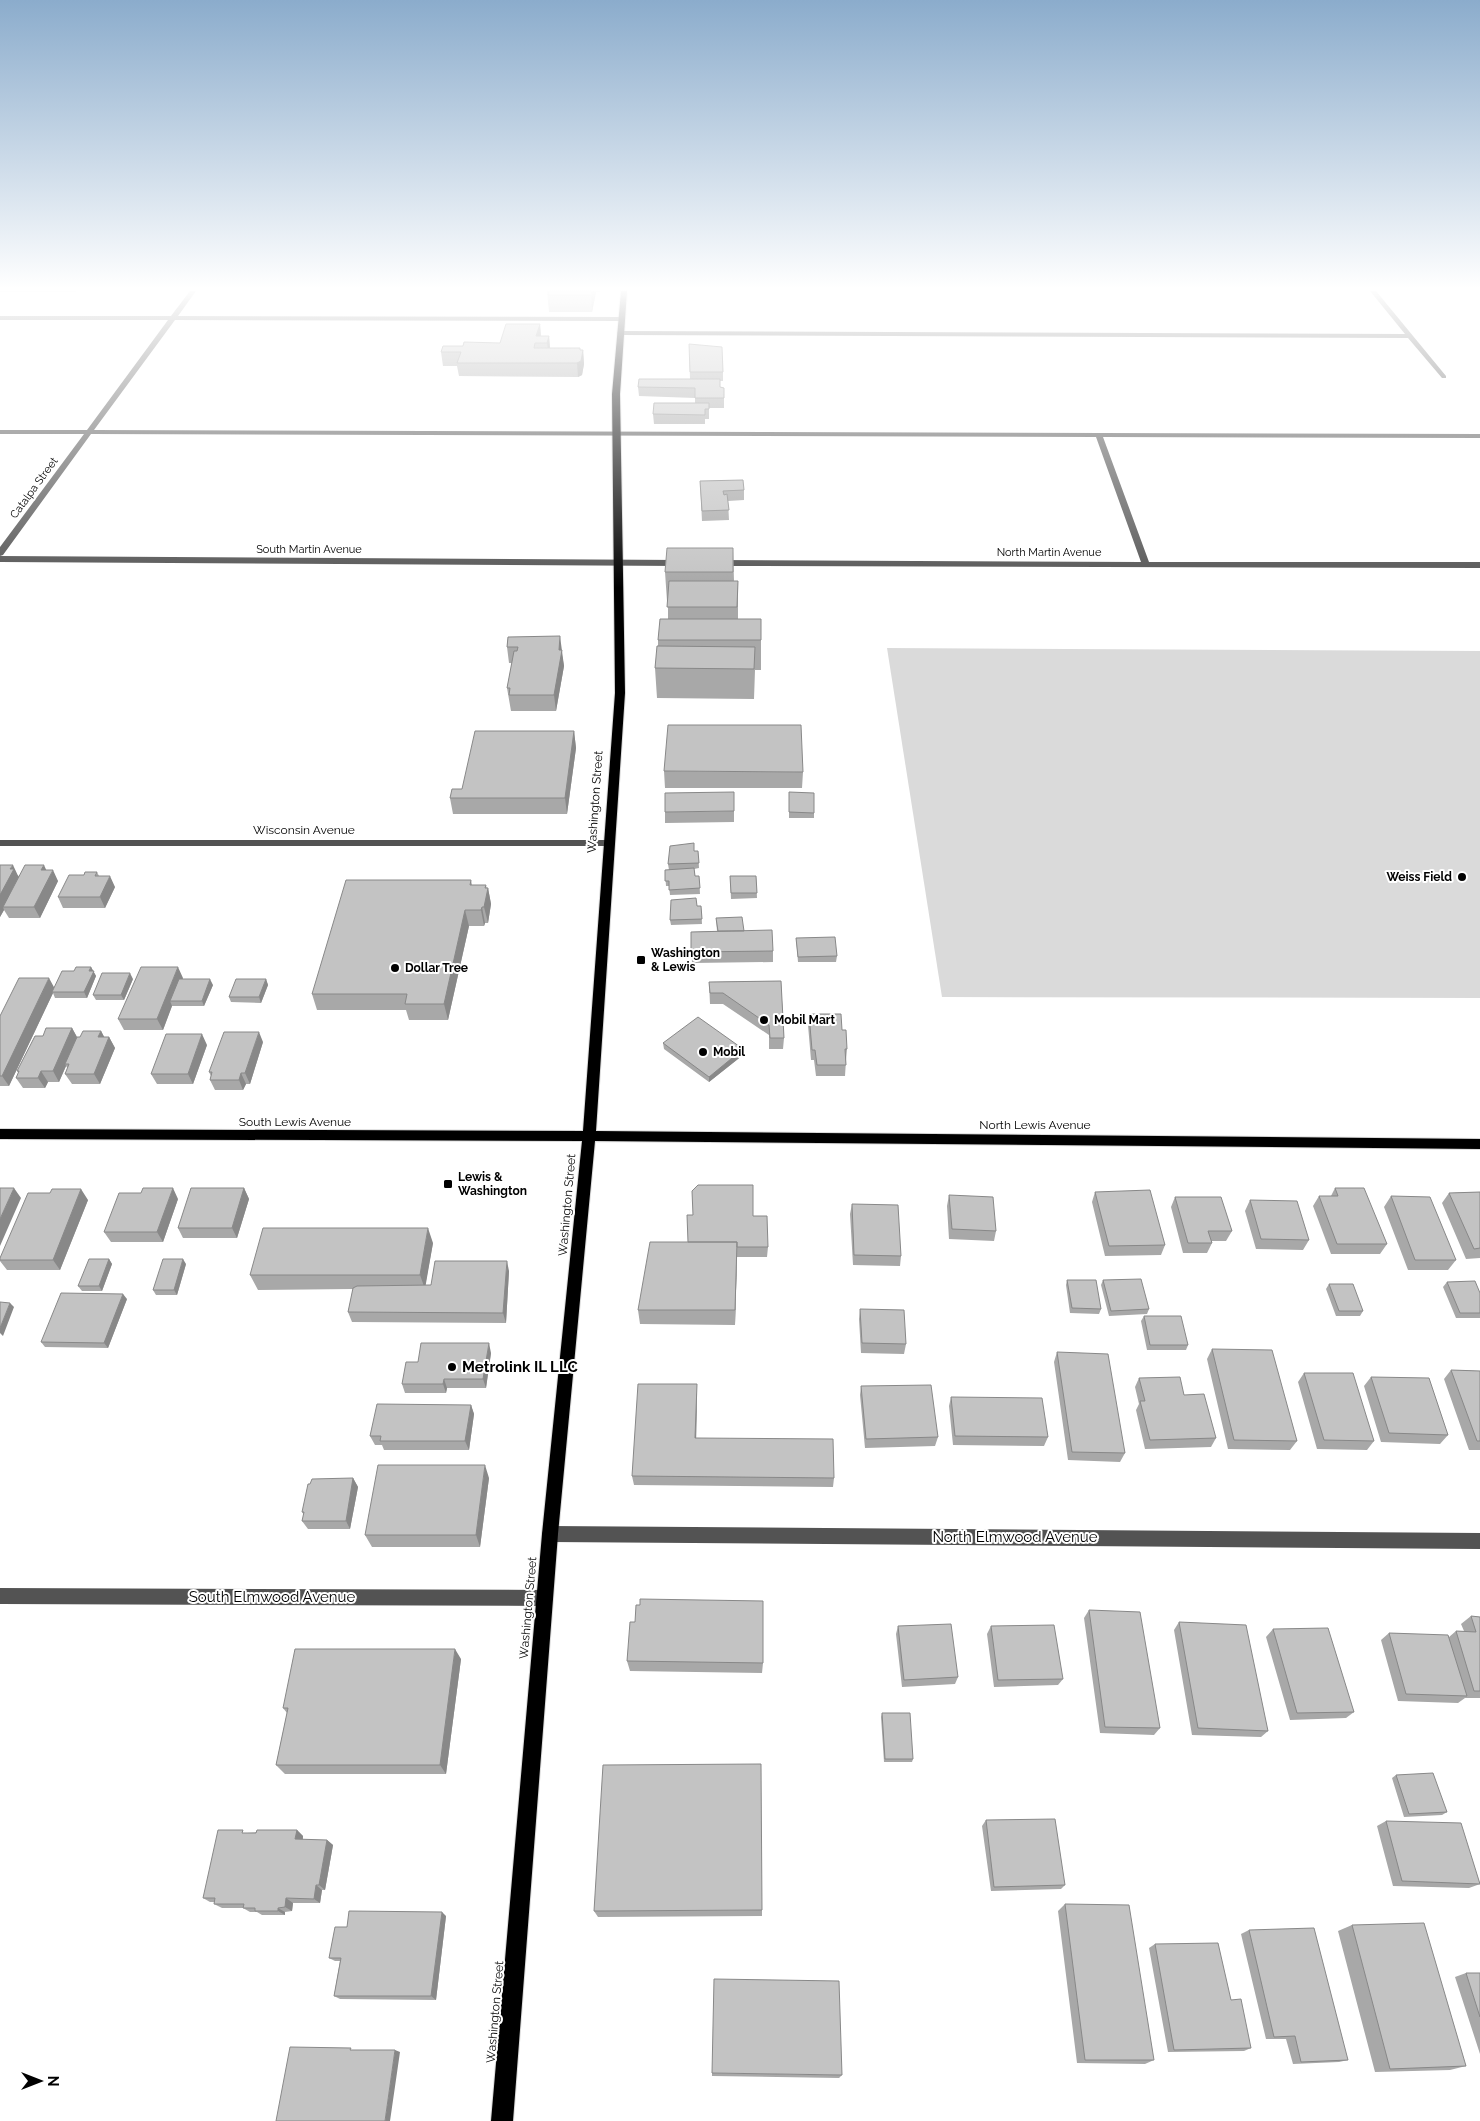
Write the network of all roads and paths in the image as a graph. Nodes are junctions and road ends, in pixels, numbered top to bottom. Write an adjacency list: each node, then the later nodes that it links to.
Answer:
1 (120, 390): 4 (street, Catalpa Street)
2 (616, 390): 5 (main road, Washington Street)
3 (0, 432): 4 (street)
4 (89, 432): 5 (street); 8 (street, Catalpa Street)
5 (616, 434): 6 (street); 10 (main road, Washington Street)
6 (1099, 435): 7 (street); 13 (street)
7 (1480, 436)
8 (0, 553)
9 (0, 560): 10 (street, South Martin Avenue)
10 (618, 561): 11 (street); 16 (main road, Washington Street)
11 (690, 563)
12 (709, 563): 13 (street, North Martin Avenue)
13 (1146, 564): 14 (street, North Martin Avenue)
14 (1480, 565)
15 (0, 843): 16 (street, Wisconsin Avenue)
16 (608, 843): 18 (main road, Washington Street)
17 (0, 1134): 18 (main road, South Lewis Avenue)
18 (589, 1136): 19 (main road, North Lewis Avenue); 20 (main road, Washington Street)
19 (1480, 1144)
20 (550, 1534): 21 (street, North Elmwood Avenue); 23 (main road, Washington Street)
21 (1480, 1541)
22 (0, 1596): 23 (street, South Elmwood Avenue)
23 (545, 1598): 24 (main road, Washington Street)
24 (502, 2121)

